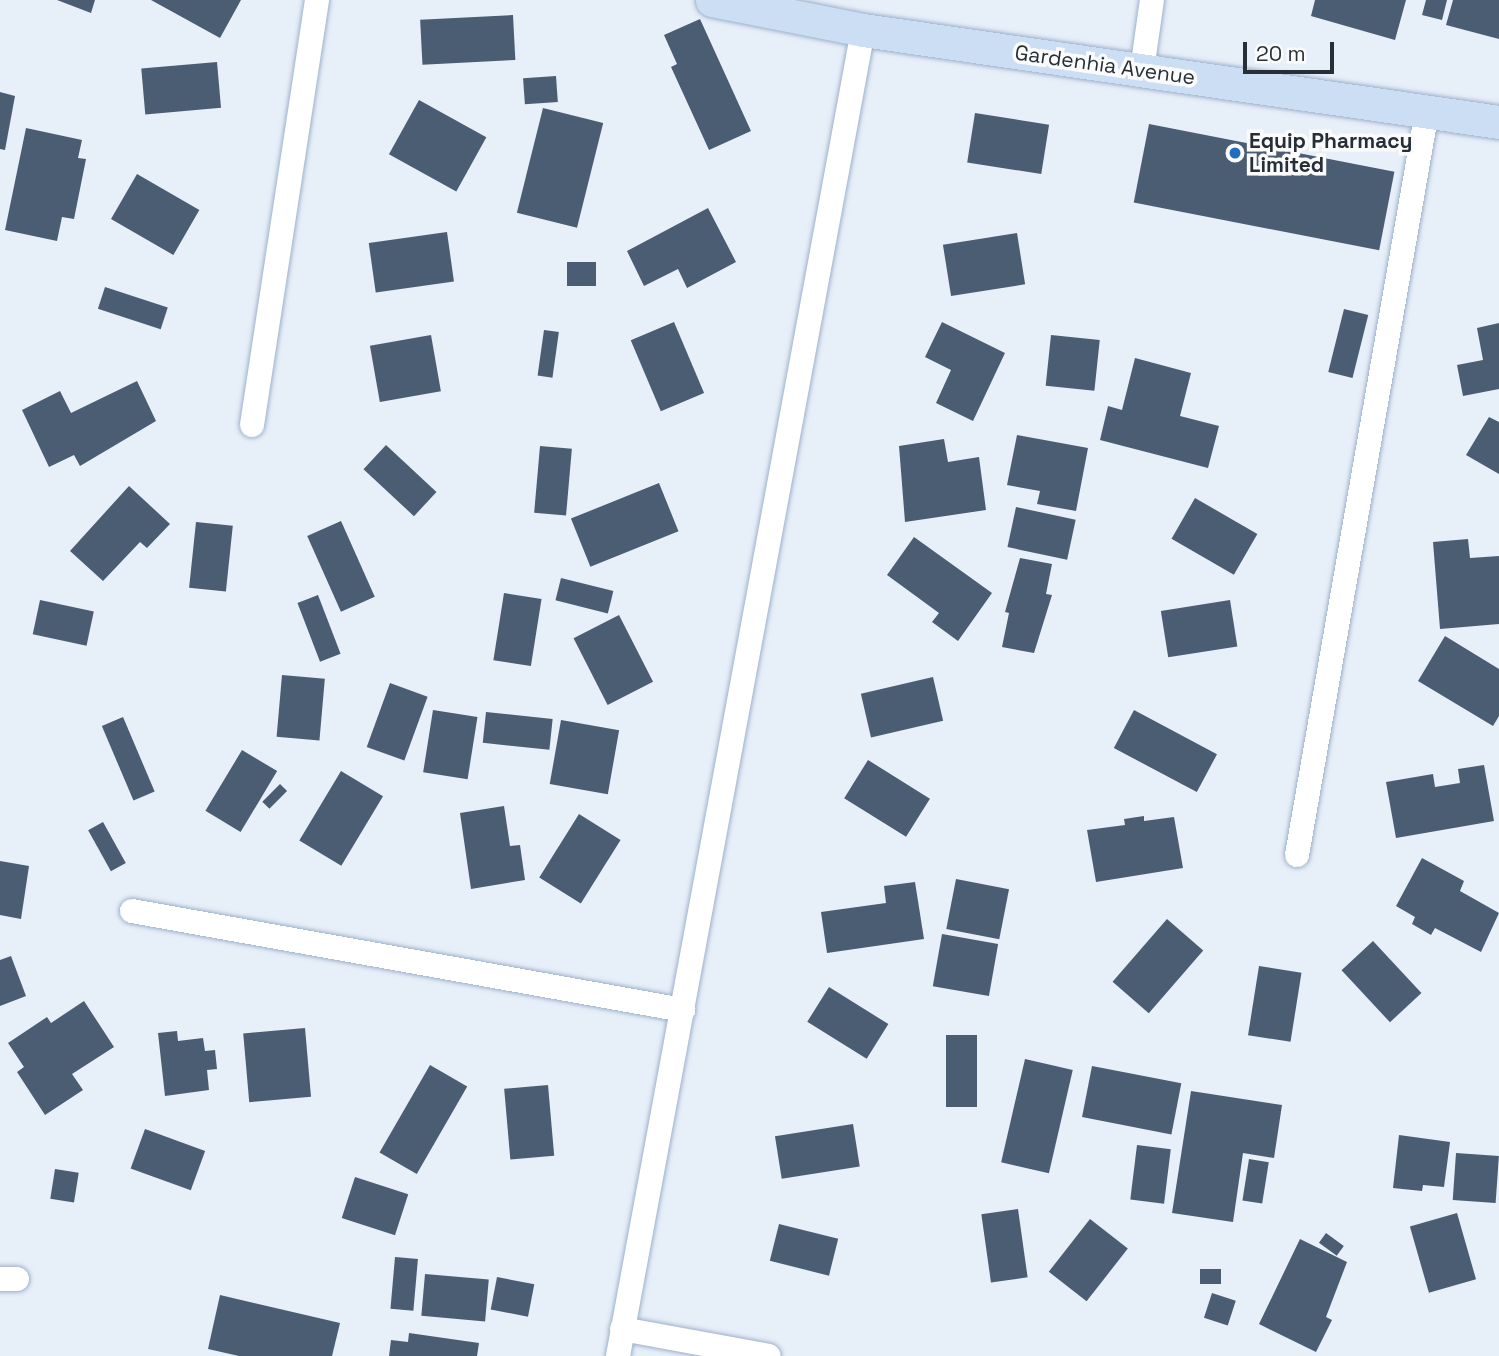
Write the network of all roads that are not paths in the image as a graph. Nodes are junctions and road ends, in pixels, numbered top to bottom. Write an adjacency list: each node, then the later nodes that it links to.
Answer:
1 (317, 0): 8 (street)
2 (712, 0): 4 (main road, Gardenhia Avenue)
3 (1152, 0): 5 (street)
4 (863, 30): 5 (main road, Gardenhia Avenue); 11 (street)
5 (1142, 71): 6 (main road, Gardenhia Avenue)
6 (1427, 111): 7 (main road, Gardenhia Avenue); 9 (street)
7 (1499, 122)
8 (252, 425)
9 (1297, 855)
10 (132, 911): 11 (street)
11 (683, 1010): 12 (street)
12 (622, 1329): 13 (street); 14 (street)
13 (618, 1356)
14 (769, 1356)

